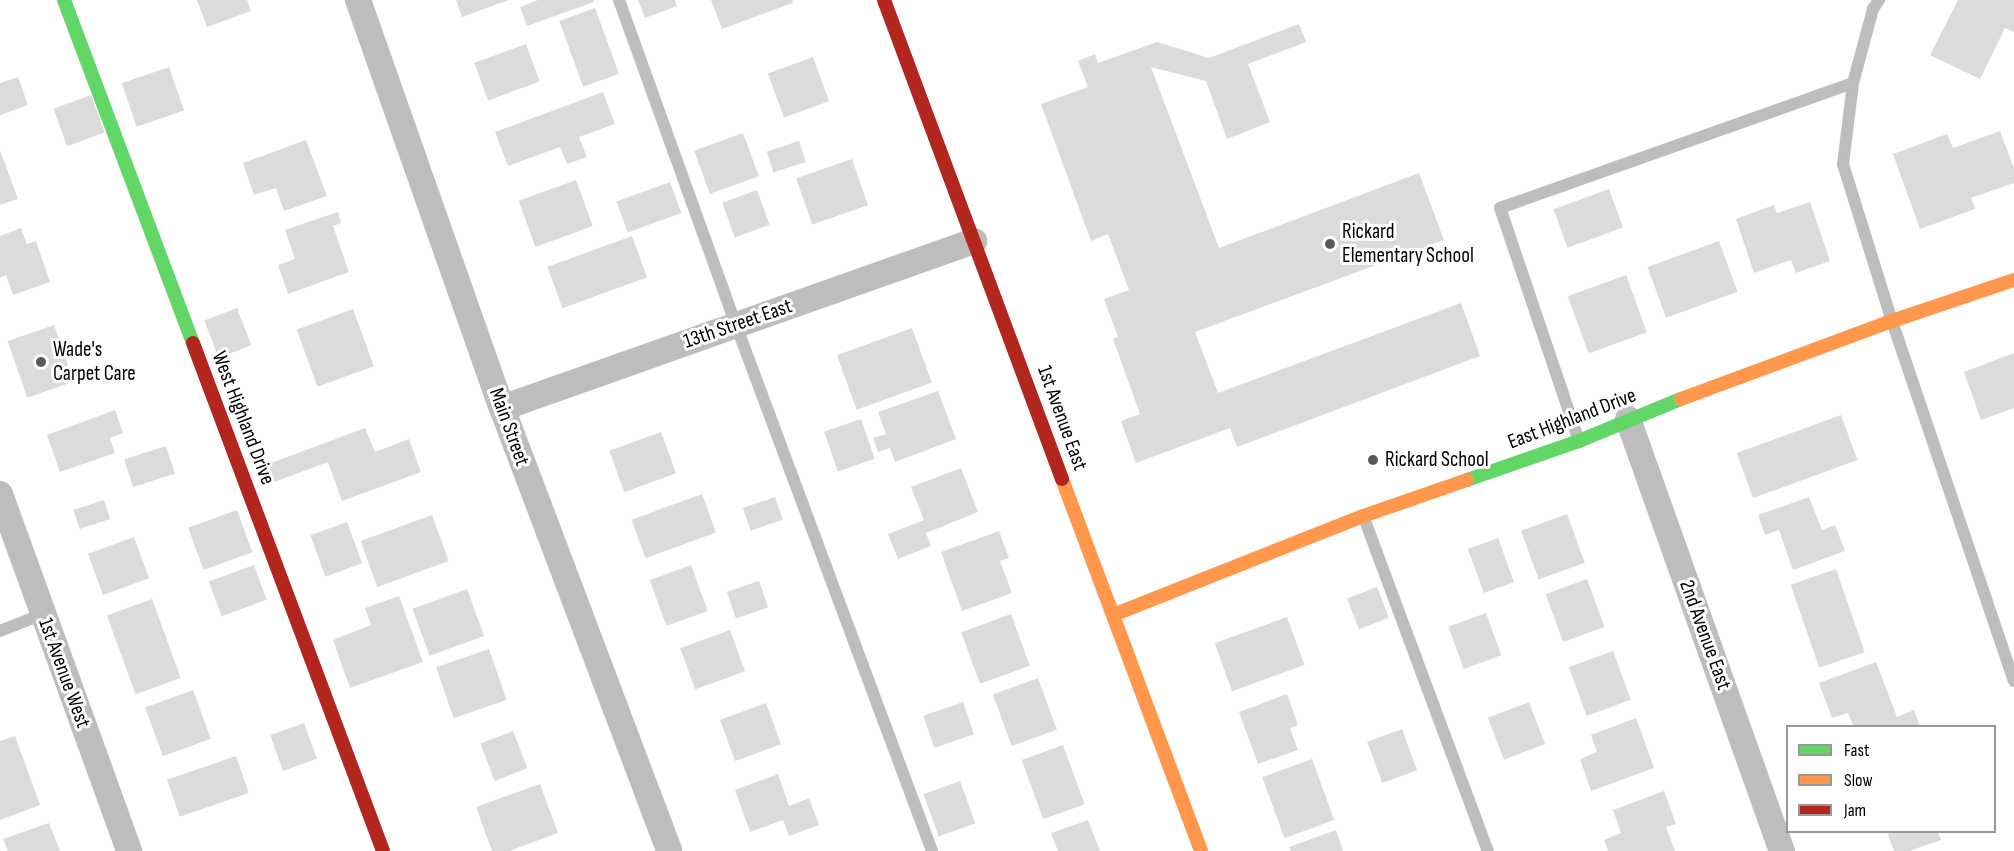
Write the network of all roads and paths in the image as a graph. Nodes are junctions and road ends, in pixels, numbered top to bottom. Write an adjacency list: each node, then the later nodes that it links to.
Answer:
1 (64, 0): 21 (street, West Highland Drive)
2 (358, 0): 11 (street, Main Street)
3 (619, 0): 10 (lane)
4 (884, 0): 7 (street, 1st Avenue East)
5 (1879, 0): 6 (lane)
6 (1853, 83): 9 (lane); 13 (lane)
7 (974, 241): 10 (street, 13th Street East); 17 (street, 1st Avenue East)
8 (2014, 280): 9 (street, East Highland Drive)
9 (1892, 321): 12 (street, East Highland Drive); 19 (lane)
10 (736, 325): 11 (street, 13th Street East); 23 (lane)
11 (502, 408): 22 (street, Main Street)
12 (1628, 419): 13 (street, East Highland Drive); 26 (street, 2nd Avenue East)
13 (1579, 441): 15 (street, East Highland Drive)
14 (0, 494): 16 (street, 1st Avenue West)
15 (1364, 516): 17 (street, East Highland Drive); 25 (lane)
16 (43, 614): 18 (lane); 20 (street, 1st Avenue West)
17 (1113, 615): 24 (street, 1st Avenue East)
18 (0, 631)
19 (2014, 681)
20 (129, 851)
21 (383, 851)
22 (669, 851)
23 (932, 851)
24 (1202, 851)
25 (1488, 851)
26 (1782, 851)

